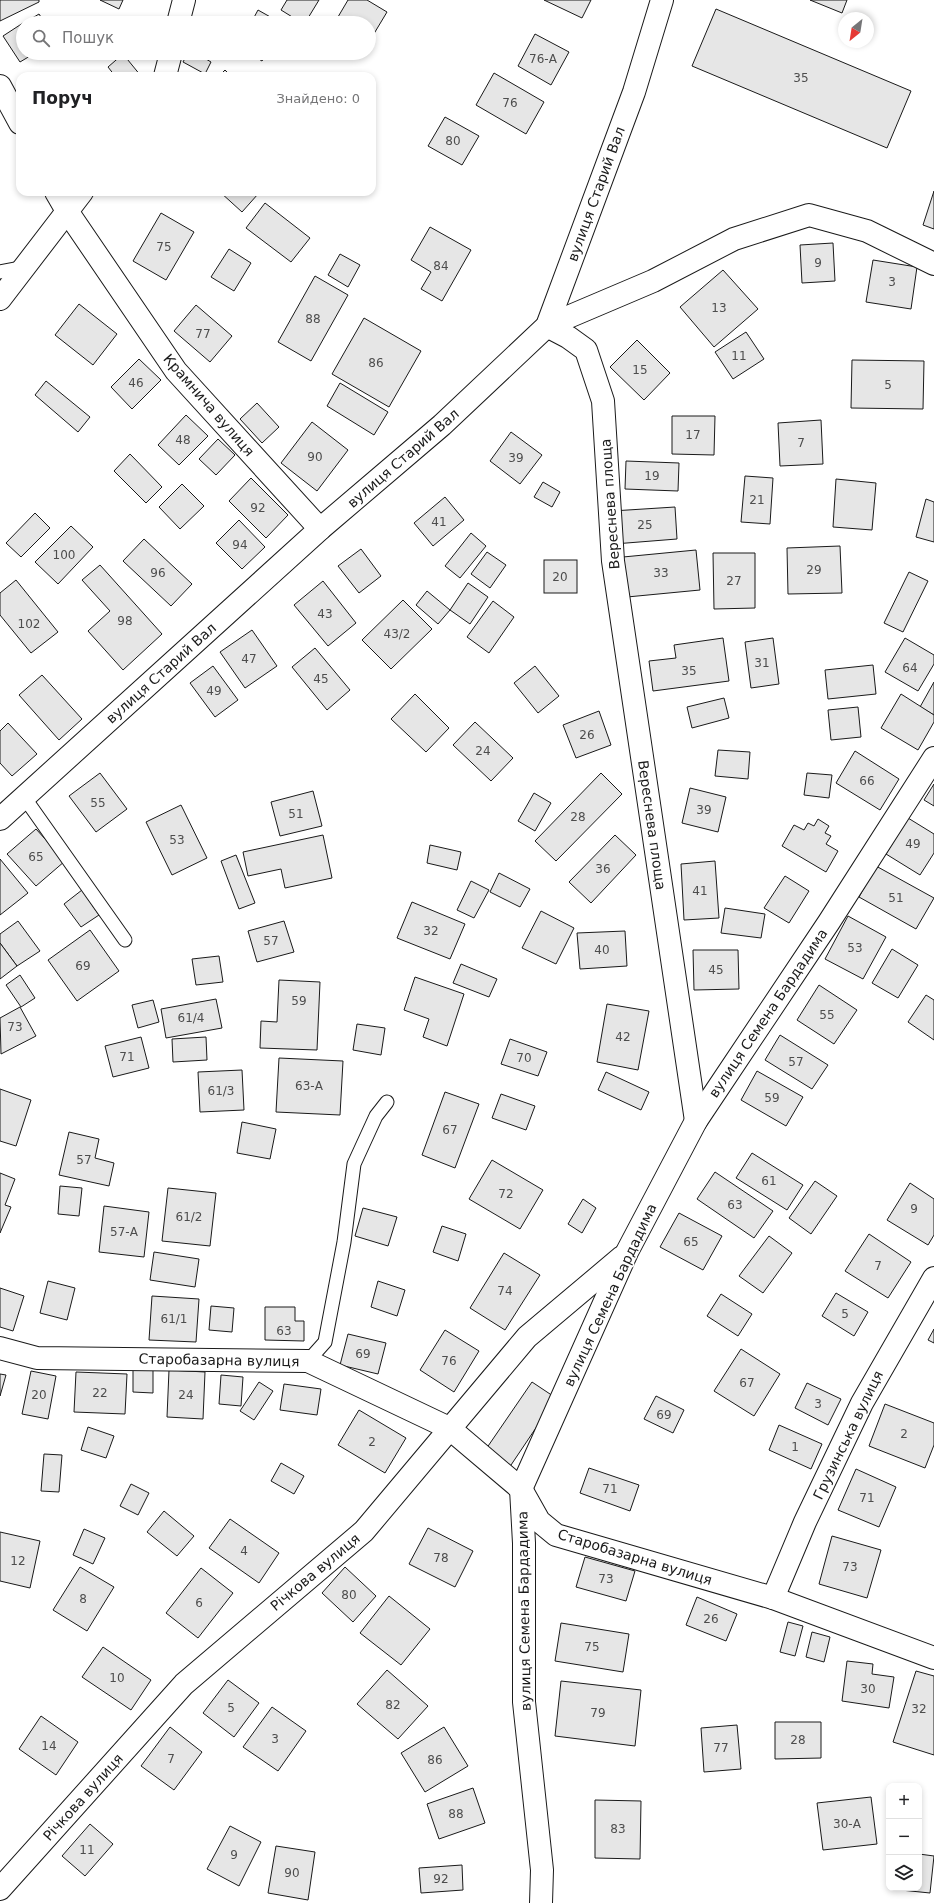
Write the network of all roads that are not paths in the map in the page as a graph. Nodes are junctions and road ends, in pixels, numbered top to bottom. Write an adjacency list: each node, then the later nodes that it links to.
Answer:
1 (184, 0): 3 (street)
2 (662, 0): 15 (street, вулиця Старий Вал)
3 (180, 16)
4 (169, 60): 5 (street)
5 (166, 72)
6 (0, 86): 7 (street)
7 (16, 116)
8 (58, 196): 10 (street, Крамнича вулиця)
9 (79, 196): 10 (street)
10 (67, 211): 12 (street); 16 (street, Крамнича вулиця)
11 (934, 264): 15 (street)
12 (25, 267): 13 (lane); 14 (street)
13 (0, 272)
14 (0, 299)
15 (547, 326): 16 (street, вулиця Старий Вал); 22 (street, Вереснева площа)
16 (320, 529): 18 (street, вулиця Старий Вал)
17 (934, 758): 22 (street, вулиця Семена Бардадима)
18 (24, 796): 19 (street, вулиця Старий Вал); 20 (lane)
19 (0, 819)
20 (125, 940)
21 (387, 1102): 26 (lane)
22 (696, 1121): 23 (street, вулиця Семена Бардадима)
23 (627, 1252): 27 (street, Річкова вулиця); 28 (street, вулиця Семена Бардадима)
24 (934, 1278): 29 (street, Грузинська вулиця)
25 (0, 1348): 26 (street, Старобазарна вулиця)
26 (308, 1361): 27 (street, Старобазарна вулиця)
27 (448, 1428): 28 (street, Старобазарна вулиця); 31 (street, Річкова вулиця)
28 (521, 1489): 29 (street, Старобазарна вулиця); 32 (street, вулиця Семена Бардадима)
29 (773, 1598): 30 (street, Старобазарна вулиця)
30 (934, 1658)
31 (0, 1889)
32 (541, 1903)

